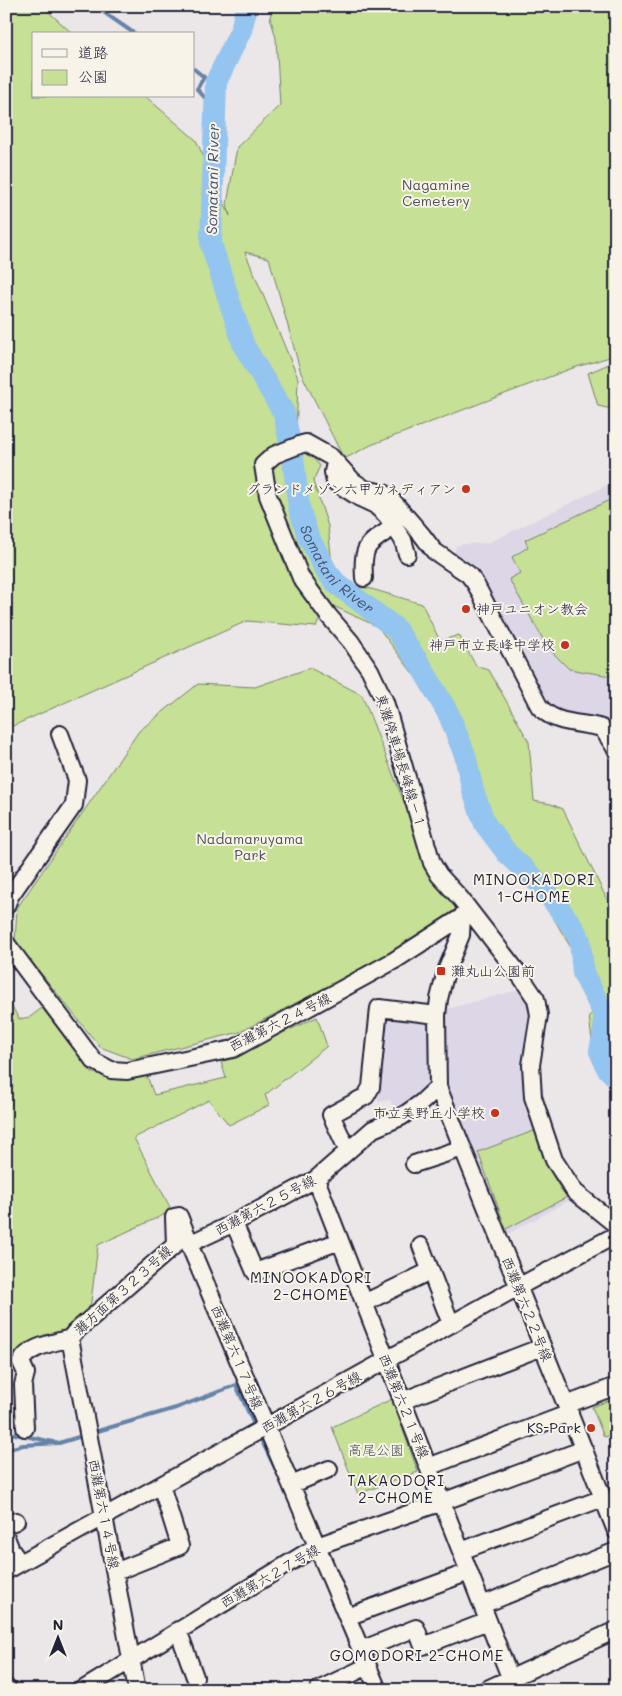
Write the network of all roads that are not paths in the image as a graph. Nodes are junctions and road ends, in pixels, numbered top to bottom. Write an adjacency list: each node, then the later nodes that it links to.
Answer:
1 (333, 460): 2 (street); 6 (street); 8 (street, 東灘停車場長峰線－１)
2 (394, 528): 3 (street); 4 (street)
3 (407, 554)
4 (364, 578)
5 (60, 734): 7 (street)
6 (616, 749)
7 (6, 906)
8 (464, 912): 9 (street, 西灘第六２４号線); 10 (street); 17 (street)
9 (7, 944)
10 (437, 1015): 11 (street); 13 (street)
11 (438, 1087): 12 (street, 西灘第六２２号線); 13 (street, 西灘第六２５号線)
12 (463, 1148): 14 (street); 23 (street, 西灘第六２２号線)
13 (348, 1150): 15 (street, 西灘第六２５号線)
14 (414, 1164)
15 (316, 1179): 16 (street, 西灘第六２５号線); 19 (street, 西灘第六２１号線)
16 (234, 1223): 19 (street); 20 (street, 西灘第六２５号線)
17 (616, 1224)
18 (616, 1235): 23 (street, 西灘第六２６号線)
19 (340, 1241): 24 (street, 西灘第六２１号線)
20 (189, 1244): 26 (street, 灘方面第３２３号線); 32 (street, 西灘第六１７号線)
21 (421, 1246): 22 (street)
22 (430, 1271): 24 (street); 25 (street)
23 (518, 1287): 25 (street, 西灘第六２６号線); 27 (street, 西灘第六２２号線)
24 (364, 1304): 28 (street, 西灘第六２１号線)
25 (451, 1324): 28 (street, 西灘第六２６号線)
26 (70, 1338): 33 (street); 41 (street, 西灘第六１４号線)
27 (542, 1347): 30 (street); 31 (street, 西灘第六２２号線)
28 (386, 1360): 30 (street, 西灘第六２１号線); 32 (street, 西灘第六２６号線)
29 (616, 1386): 31 (street)
30 (402, 1401): 35 (street, 西灘第六２１号線)
31 (568, 1409): 34 (street, 西灘第六２２号線); 35 (street)
32 (266, 1426): 37 (street, 西灘第六２６号線); 38 (street, 西灘第六１７号線)
33 (25, 1428)
34 (584, 1448): 39 (street, 西灘第六２２号線); 40 (street, 西灘第六２７号線)
35 (428, 1467): 40 (street, 西灘第六２１号線)
36 (329, 1469): 38 (street)
37 (161, 1485): 41 (street, 西灘第六２６号線); 48 (street)
38 (291, 1485): 44 (street, 西灘第六１７号線)
39 (603, 1498): 42 (street, 西灘第六２２号線); 45 (street)
40 (442, 1502): 44 (street, 西灘第六２７号線); 45 (street, 西灘第六２１号線)
41 (104, 1516): 47 (street, 西灘第六２６号線); 48 (street, 西灘第六１４号線)
42 (616, 1532)
43 (6, 1537): 47 (street)
44 (317, 1546): 51 (street, 西灘第六１７号線); 53 (street, 西灘第六２７号線)
45 (461, 1551): 49 (street, 西灘第六２１号線)
46 (616, 1551): 50 (street)
47 (13, 1567)
48 (115, 1572): 56 (street, 西灘第六１４号線)
49 (469, 1572): 50 (street, 西灘第六２１号線); 51 (street)
50 (482, 1605): 52 (street, 西灘第六２１号線)
51 (347, 1617): 55 (street, 西灘第六１７号線)
52 (488, 1621): 55 (street); 59 (street, 西灘第六２１号線)
53 (178, 1630): 56 (street, 西灘第六２７号線); 58 (street)
54 (616, 1630): 59 (street)
55 (361, 1650): 57 (street, 西灘第六１７号線)
56 (132, 1658): 60 (street, 西灘第六２７号線); 61 (street, 西灘第六１４号線)
57 (368, 1666): 62 (street); 63 (street, 西灘第六１７号線)
58 (195, 1677)
59 (512, 1684): 64 (street)
60 (82, 1690)
61 (137, 1690)
62 (318, 1690)
63 (378, 1690)
64 (485, 1690)

